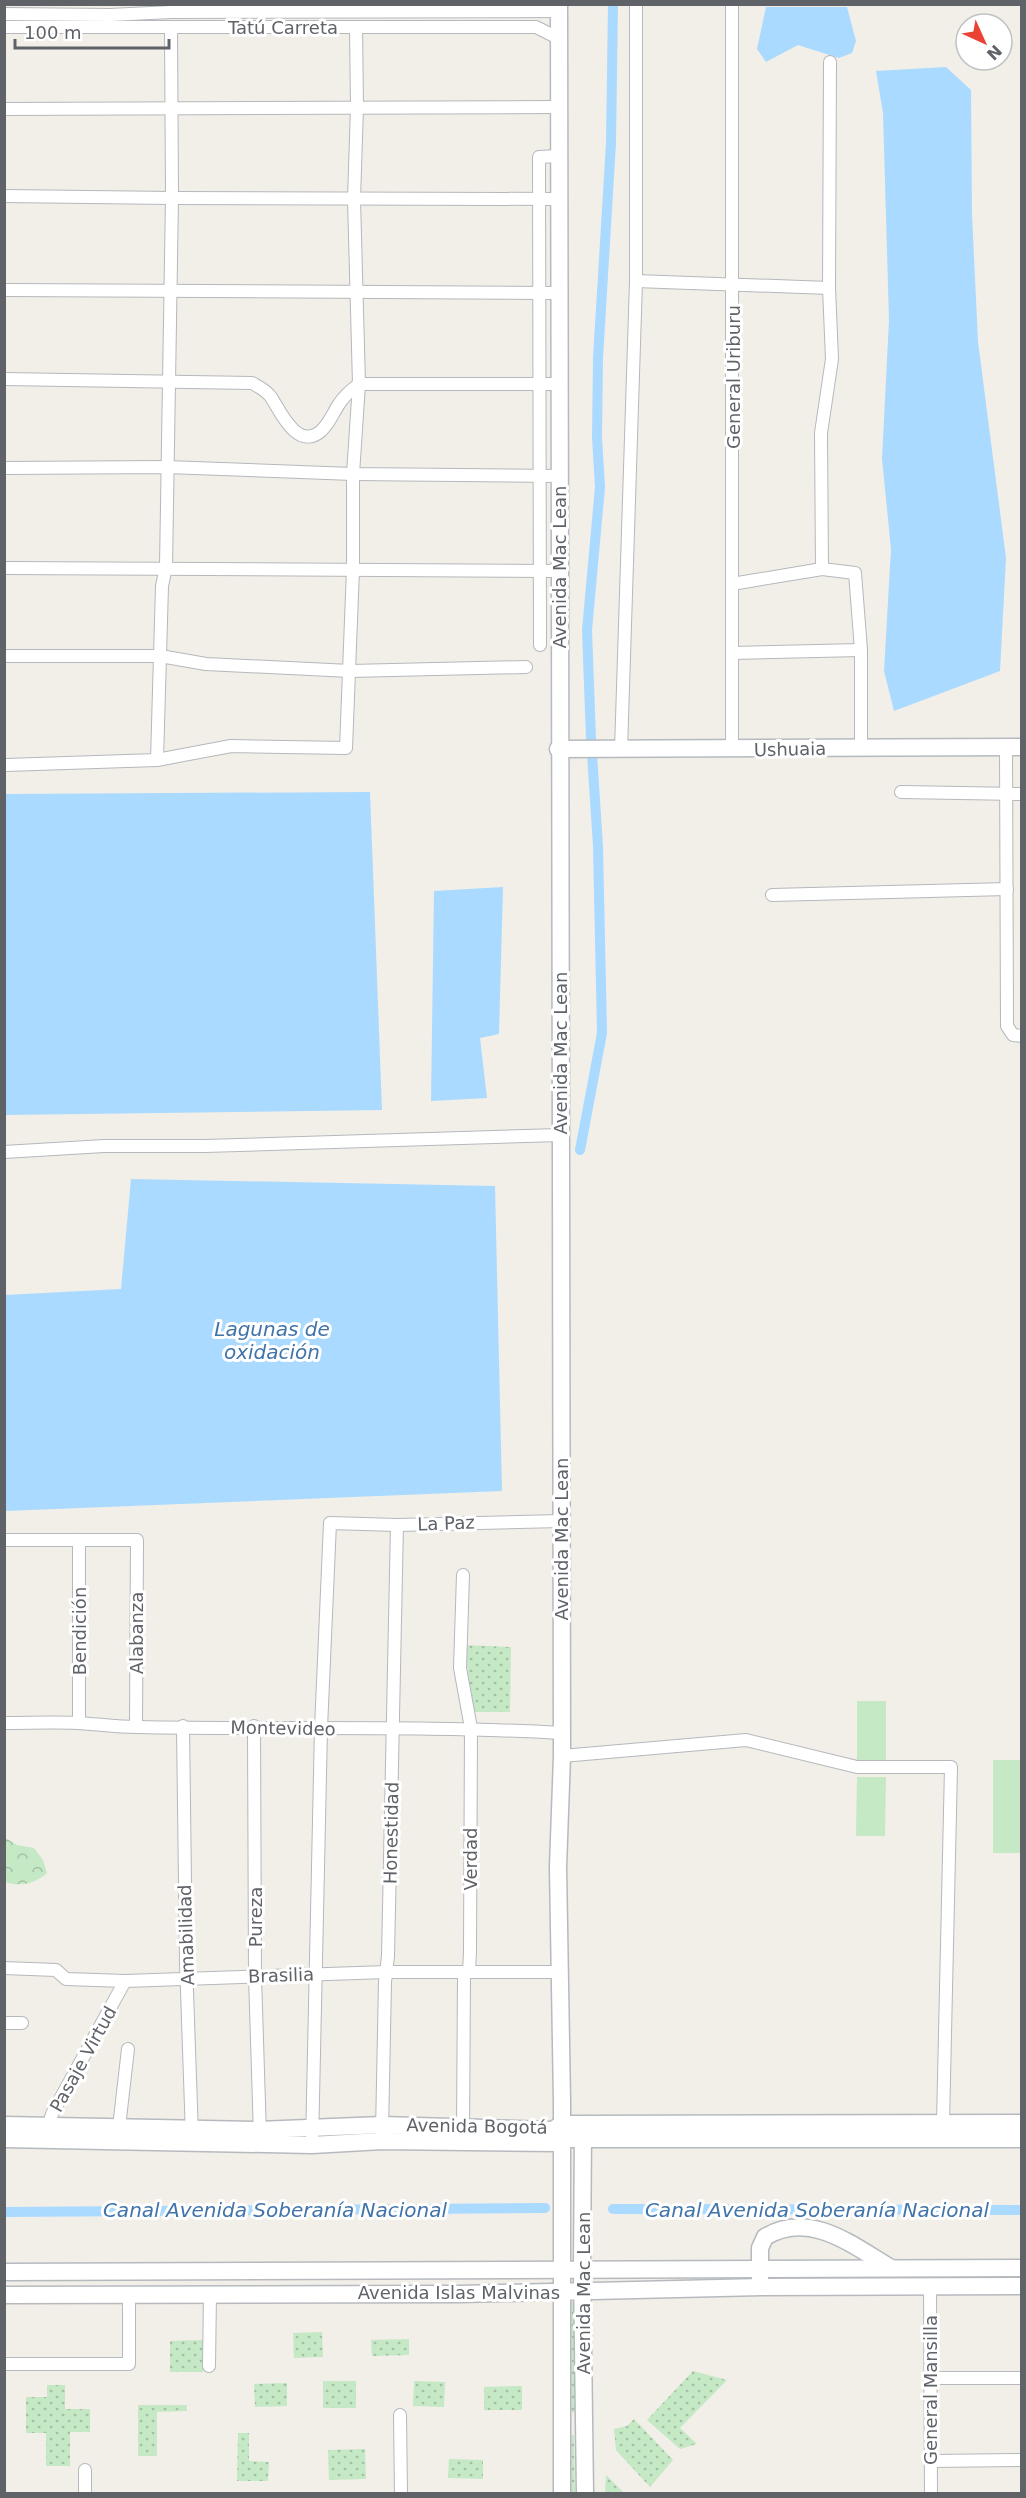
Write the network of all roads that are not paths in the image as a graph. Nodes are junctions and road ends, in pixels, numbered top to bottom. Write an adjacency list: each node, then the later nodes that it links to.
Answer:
1 (636, 4): 23 (street)
2 (732, 4): 24 (street, General Uriburu)
3 (171, 8): 4 (street); 7 (street)
4 (356, 8): 5 (street)
5 (540, 8): 6 (street)
6 (559, 8): 11 (main road, Avenida Mac Lean)
7 (4, 14)
8 (4, 27): 9 (street, Tatú Carreta)
9 (171, 27): 10 (street, Tatú Carreta); 16 (street)
10 (356, 27): 11 (street, Tatú Carreta); 13 (street)
11 (558, 38): 14 (main road, Avenida Mac Lean)
12 (830, 62): 25 (street)
13 (357, 107): 14 (street); 16 (street); 20 (street)
14 (558, 107): 17 (main road, Avenida Mac Lean)
15 (4, 109): 16 (street)
16 (171, 110): 19 (street)
17 (559, 156): 21 (street); 22 (main road, Avenida Mac Lean)
18 (4, 196): 19 (street)
19 (172, 198): 20 (street); 27 (street)
20 (354, 199): 21 (street); 28 (street)
21 (539, 199): 22 (street); 30 (street)
22 (558, 199): 29 (main road, Avenida Mac Lean)
23 (636, 281): 24 (street); 58 (street)
24 (733, 283): 25 (street); 47 (street, General Uriburu)
25 (829, 288): 44 (street)
26 (4, 290): 27 (street)
27 (171, 290): 28 (street); 32 (street)
28 (357, 291): 30 (street); 33 (street)
29 (559, 292): 30 (street); 35 (main road, Avenida Mac Lean)
30 (539, 293): 34 (street)
31 (4, 379): 32 (street)
32 (169, 383): 33 (street); 36 (street)
33 (358, 384): 34 (street); 38 (street)
34 (539, 384): 35 (street); 39 (street)
35 (559, 384): 40 (main road, Avenida Mac Lean)
36 (166, 467): 37 (street); 38 (street); 41 (street)
37 (4, 468)
38 (353, 474): 39 (street); 43 (street)
39 (540, 476): 40 (street); 45 (street)
40 (559, 476): 46 (main road, Avenida Mac Lean)
41 (166, 567): 42 (street); 43 (street); 52 (street)
42 (4, 568)
43 (353, 569): 45 (street); 54 (street)
44 (822, 569): 47 (street); 49 (street)
45 (540, 571): 46 (street); 48 (street)
46 (559, 571): 57 (main road, Avenida Mac Lean)
47 (732, 584): 50 (street, General Uriburu)
48 (540, 645)
49 (861, 650): 50 (street); 55 (street)
50 (732, 653): 59 (street, General Uriburu)
51 (4, 656): 52 (street)
52 (160, 656): 54 (street); 60 (street)
53 (526, 667): 54 (street)
54 (350, 670): 60 (street)
55 (861, 747): 56 (main road, Ushuaia); 59 (main road, Ushuaia)
56 (1014, 748): 63 (street)
57 (558, 749): 58 (main road, Ushuaia); 68 (main road, Avenida Mac Lean)
58 (621, 750): 59 (main road, Ushuaia)
59 (732, 750)
60 (157, 760): 61 (street)
61 (6, 765)
62 (901, 792): 63 (street)
63 (1006, 793): 64 (street); 65 (street)
64 (1022, 794)
65 (1007, 890): 66 (street); 67 (street)
66 (772, 895)
67 (1022, 1036)
68 (560, 1135): 69 (street); 70 (main road, Avenida Mac Lean)
69 (4, 1152)
70 (561, 1521): 71 (street, La Paz); 83 (main road, Avenida Mac Lean)
71 (397, 1525): 80 (street, La Paz); 82 (street, Honestidad)
72 (4, 1540): 73 (street)
73 (79, 1540): 76 (street, Bendición); 79 (street, Alabanza)
74 (463, 1575): 81 (street, Verdad)
75 (4, 1723): 76 (street, Montevideo)
76 (79, 1723): 79 (street, Montevideo)
77 (183, 1726): 78 (street, Montevideo); 79 (street, Montevideo); 91 (street, Amabilidad)
78 (254, 1726): 80 (street, Montevideo); 90 (street, Pureza)
79 (136, 1727)
80 (321, 1728): 82 (street, Montevideo); 89 (street)
81 (471, 1728): 82 (street, Montevideo); 83 (street, Montevideo); 86 (street, Verdad)
82 (394, 1730): 87 (street, Honestidad)
83 (561, 1733): 84 (main road, Avenida Mac Lean)
84 (562, 1756): 88 (main road, Avenida Mac Lean); 97 (street)
85 (4, 1968): 92 (street, Brasilia)
86 (470, 1971): 87 (street, Brasilia); 88 (street, Brasilia); 107 (street, Verdad)
87 (387, 1972): 89 (street, Brasilia); 105 (street, Honestidad)
88 (560, 1972): 96 (main road, Avenida Mac Lean)
89 (317, 1973): 90 (street, Brasilia); 109 (street)
90 (255, 1976): 91 (street, Brasilia); 108 (street, Pureza)
91 (188, 1979): 92 (street, Brasilia); 106 (street, Amabilidad)
92 (125, 1981): 103 (street, Pasaje Virtud)
93 (22, 2023): 94 (street)
94 (4, 2024)
95 (128, 2049): 100 (street)
96 (562, 2102): 101 (main road); 104 (main road, Avenida Mac Lean)
97 (943, 2123): 98 (main road, Avenida Bogotá); 102 (main road, Avenida Bogotá)
98 (1022, 2123)
99 (4, 2125): 103 (main road, Avenida Bogotá)
100 (119, 2127): 103 (main road, Avenida Bogotá); 106 (main road, Avenida Bogotá)
101 (583, 2131): 102 (main road, Avenida Bogotá); 104 (main road, Avenida Bogotá); 112 (main road, Avenida Mac Lean)
102 (808, 2131): 111 (main road, Avenida Bogotá)
103 (47, 2132): 106 (main road, Avenida Bogotá); 110 (main road, Avenida Bogotá)
104 (562, 2132): 107 (main road, Avenida Bogotá); 115 (main road, Avenida Mac Lean)
105 (382, 2133): 107 (main road, Avenida Bogotá); 109 (main road, Avenida Bogotá)
106 (192, 2135): 108 (main road, Avenida Bogotá)
107 (463, 2135)
108 (260, 2137): 109 (main road, Avenida Bogotá)
109 (312, 2137)
110 (4, 2139)
111 (1022, 2139)
112 (582, 2268): 115 (main road, Avenida Islas Malvinas); 116 (main road, Avenida Islas Malvinas); 122 (main road, Avenida Mac Lean)
113 (892, 2268): 114 (main road, Avenida Islas Malvinas); 116 (main road, Avenida Islas Malvinas); 116 (main road)
114 (1022, 2268)
115 (562, 2269): 117 (main road, Avenida Islas Malvinas); 121 (main road, Avenida Mac Lean)
116 (758, 2269): 119 (main road)
117 (4, 2272)
118 (1022, 2286): 120 (main road, Avenida Islas Malvinas)
119 (762, 2287): 120 (main road, Avenida Islas Malvinas); 122 (main road, Avenida Islas Malvinas)
120 (930, 2287): 128 (street, General Mansilla)
121 (562, 2292): 122 (main road, Avenida Islas Malvinas); 123 (main road, Avenida Islas Malvinas); 132 (main road, Avenida Mac Lean)
122 (584, 2292): 130 (main road, Avenida Mac Lean)
123 (210, 2293): 125 (main road, Avenida Islas Malvinas); 127 (street)
124 (4, 2295): 125 (main road, Avenida Islas Malvinas)
125 (129, 2295): 126 (street)
126 (4, 2364)
127 (209, 2366)
128 (931, 2378): 129 (street); 134 (street, General Mansilla)
129 (1022, 2378)
130 (584, 2414): 132 (street); 139 (main road, Avenida Mac Lean)
131 (400, 2415): 137 (street)
132 (562, 2428): 138 (main road, Avenida Mac Lean)
133 (1022, 2460): 134 (street)
134 (930, 2461): 140 (street, General Mansilla)
135 (85, 2470): 136 (street)
136 (85, 2493)
137 (401, 2493)
138 (562, 2493)
139 (585, 2493)
140 (931, 2493)

